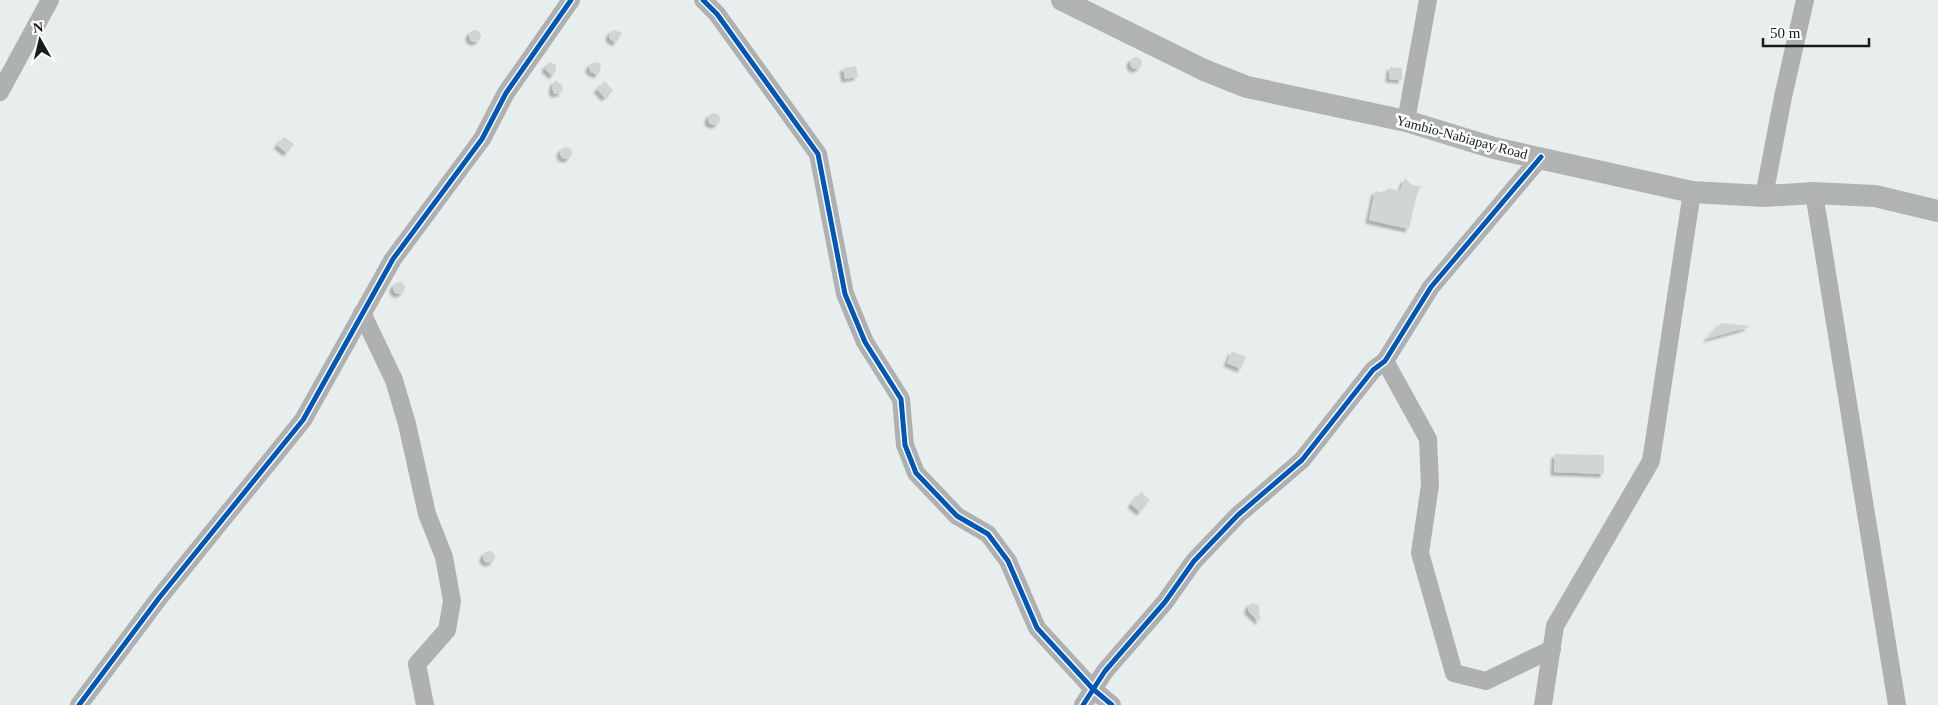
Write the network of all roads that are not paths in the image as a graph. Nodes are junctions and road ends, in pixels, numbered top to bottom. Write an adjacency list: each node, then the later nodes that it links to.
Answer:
1 (50, 0): 7 (street)
2 (570, 0): 14 (street)
3 (703, 0): 17 (street)
4 (1062, 0): 8 (main road, Yambio-Nabiapay Road)
5 (1428, 0): 8 (street)
6 (1805, 0): 12 (street)
7 (0, 92)
8 (1406, 121): 9 (main road, Yambio-Nabiapay Road)
9 (1541, 157): 10 (main road, Yambio-Nabiapay Road); 15 (street)
10 (1692, 192): 12 (main road, Yambio-Nabiapay Road); 16 (street)
11 (1814, 192): 12 (main road, Yambio-Nabiapay Road); 13 (main road, Yambio-Nabiapay Road); 23 (street)
12 (1764, 196)
13 (1938, 211)
14 (362, 313): 18 (street); 19 (street)
15 (1385, 361): 16 (street); 17 (street)
16 (1552, 649): 22 (street)
17 (1093, 689): 20 (street); 21 (street)
18 (79, 705)
19 (425, 705)
20 (1083, 705)
21 (1112, 705)
22 (1543, 705)
23 (1897, 705)

